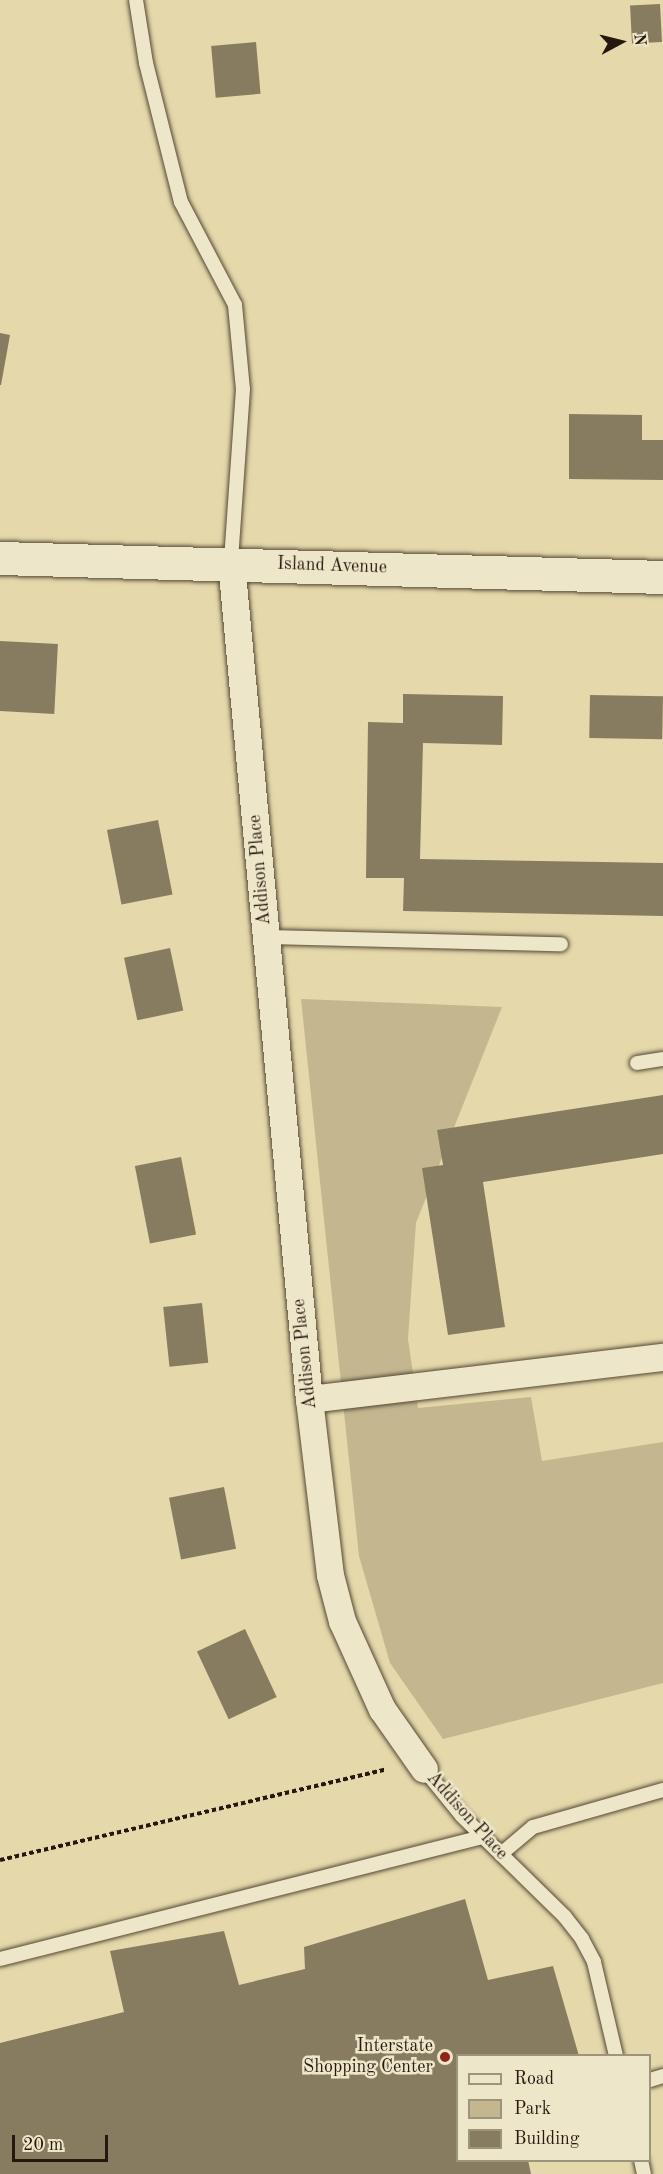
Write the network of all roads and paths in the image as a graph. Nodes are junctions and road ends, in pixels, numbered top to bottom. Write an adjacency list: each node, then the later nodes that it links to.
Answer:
1 (136, 0): 3 (lane)
2 (0, 558): 3 (street, Island Avenue)
3 (231, 562): 4 (street, Island Avenue); 5 (street, Addison Place)
4 (663, 577)
5 (266, 937): 6 (lane); 10 (street, Addison Place)
6 (561, 944)
7 (663, 1059): 8 (lane)
8 (637, 1063)
9 (663, 1358): 10 (street)
10 (309, 1400): 11 (street, Addison Place)
11 (424, 1769): 14 (lane, Addison Place)
12 (385, 1770): 16 (path)
13 (663, 1791): 15 (lane)
14 (483, 1837): 15 (lane, Addison Place); 17 (lane)
15 (501, 1854): 18 (lane, Addison Place)
16 (0, 1860)
17 (0, 1959)
18 (616, 2054)

